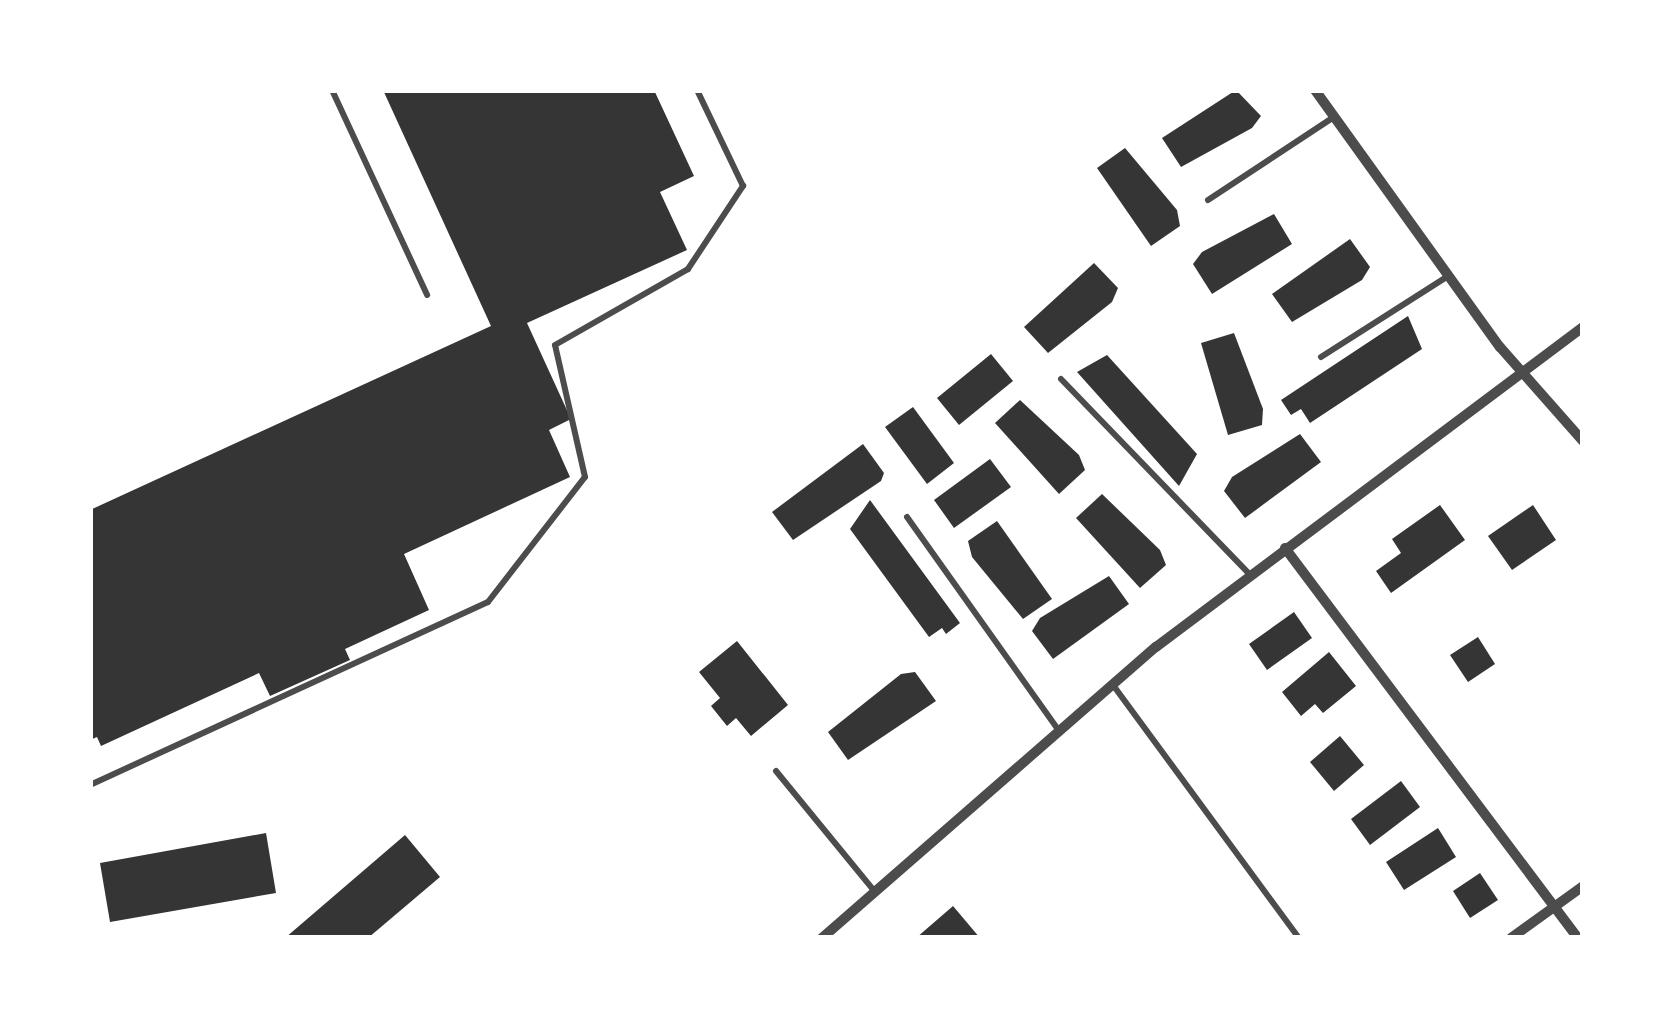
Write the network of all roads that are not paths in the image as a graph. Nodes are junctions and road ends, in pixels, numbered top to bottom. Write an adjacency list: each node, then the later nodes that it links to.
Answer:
1 (332, 90): 7 (lane)
2 (698, 90): 19 (lane)
3 (1317, 90): 4 (street)
4 (1334, 117): 5 (lane); 6 (street)
5 (1208, 200)
6 (1448, 276): 9 (lane); 10 (street)
7 (427, 295)
8 (1583, 327): 10 (street)
9 (1322, 357)
10 (1523, 370): 12 (street); 14 (street)
11 (1061, 379): 15 (lane)
12 (1583, 441)
13 (907, 517): 17 (lane)
14 (1285, 548): 15 (street); 22 (street)
15 (1250, 575): 16 (street)
16 (1113, 685): 17 (street); 24 (lane)
17 (1059, 731): 21 (street)
18 (776, 772): 21 (lane)
19 (90, 785)
20 (1583, 886): 22 (street)
21 (875, 892): 23 (street)
22 (1555, 907): 25 (street); 26 (street)
23 (822, 938)
24 (1299, 938)
25 (1511, 938)
26 (1578, 938)

